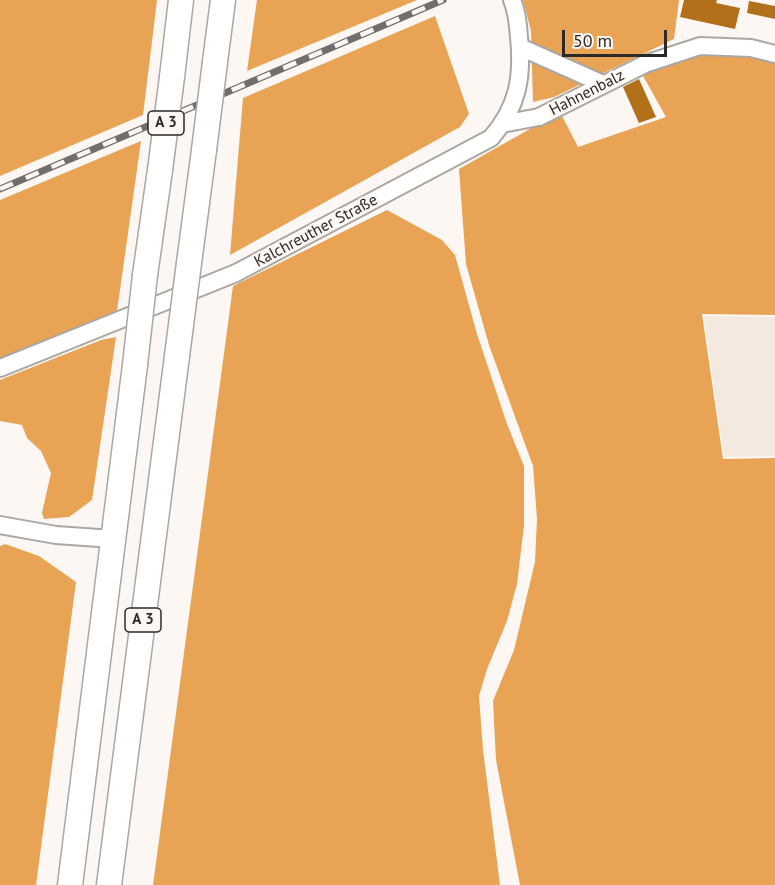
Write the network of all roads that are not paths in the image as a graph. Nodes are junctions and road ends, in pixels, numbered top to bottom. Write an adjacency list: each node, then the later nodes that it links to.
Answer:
1 (181, 0): 10 (highway, A 3, bridge)
2 (223, 0): 12 (highway, A 3, bridge)
3 (514, 6): 4 (street, Kalchreuther Straße)
4 (520, 47): 6 (street); 7 (street, Kalchreuther Straße)
5 (775, 54): 6 (street, Hahnenbalz)
6 (603, 84): 7 (street, Hahnenbalz)
7 (502, 124): 8 (street, Kalchreuther Straße)
8 (0, 368)
9 (0, 525): 10 (street)
10 (113, 539): 11 (highway, A 3)
11 (70, 885)
12 (109, 885)

